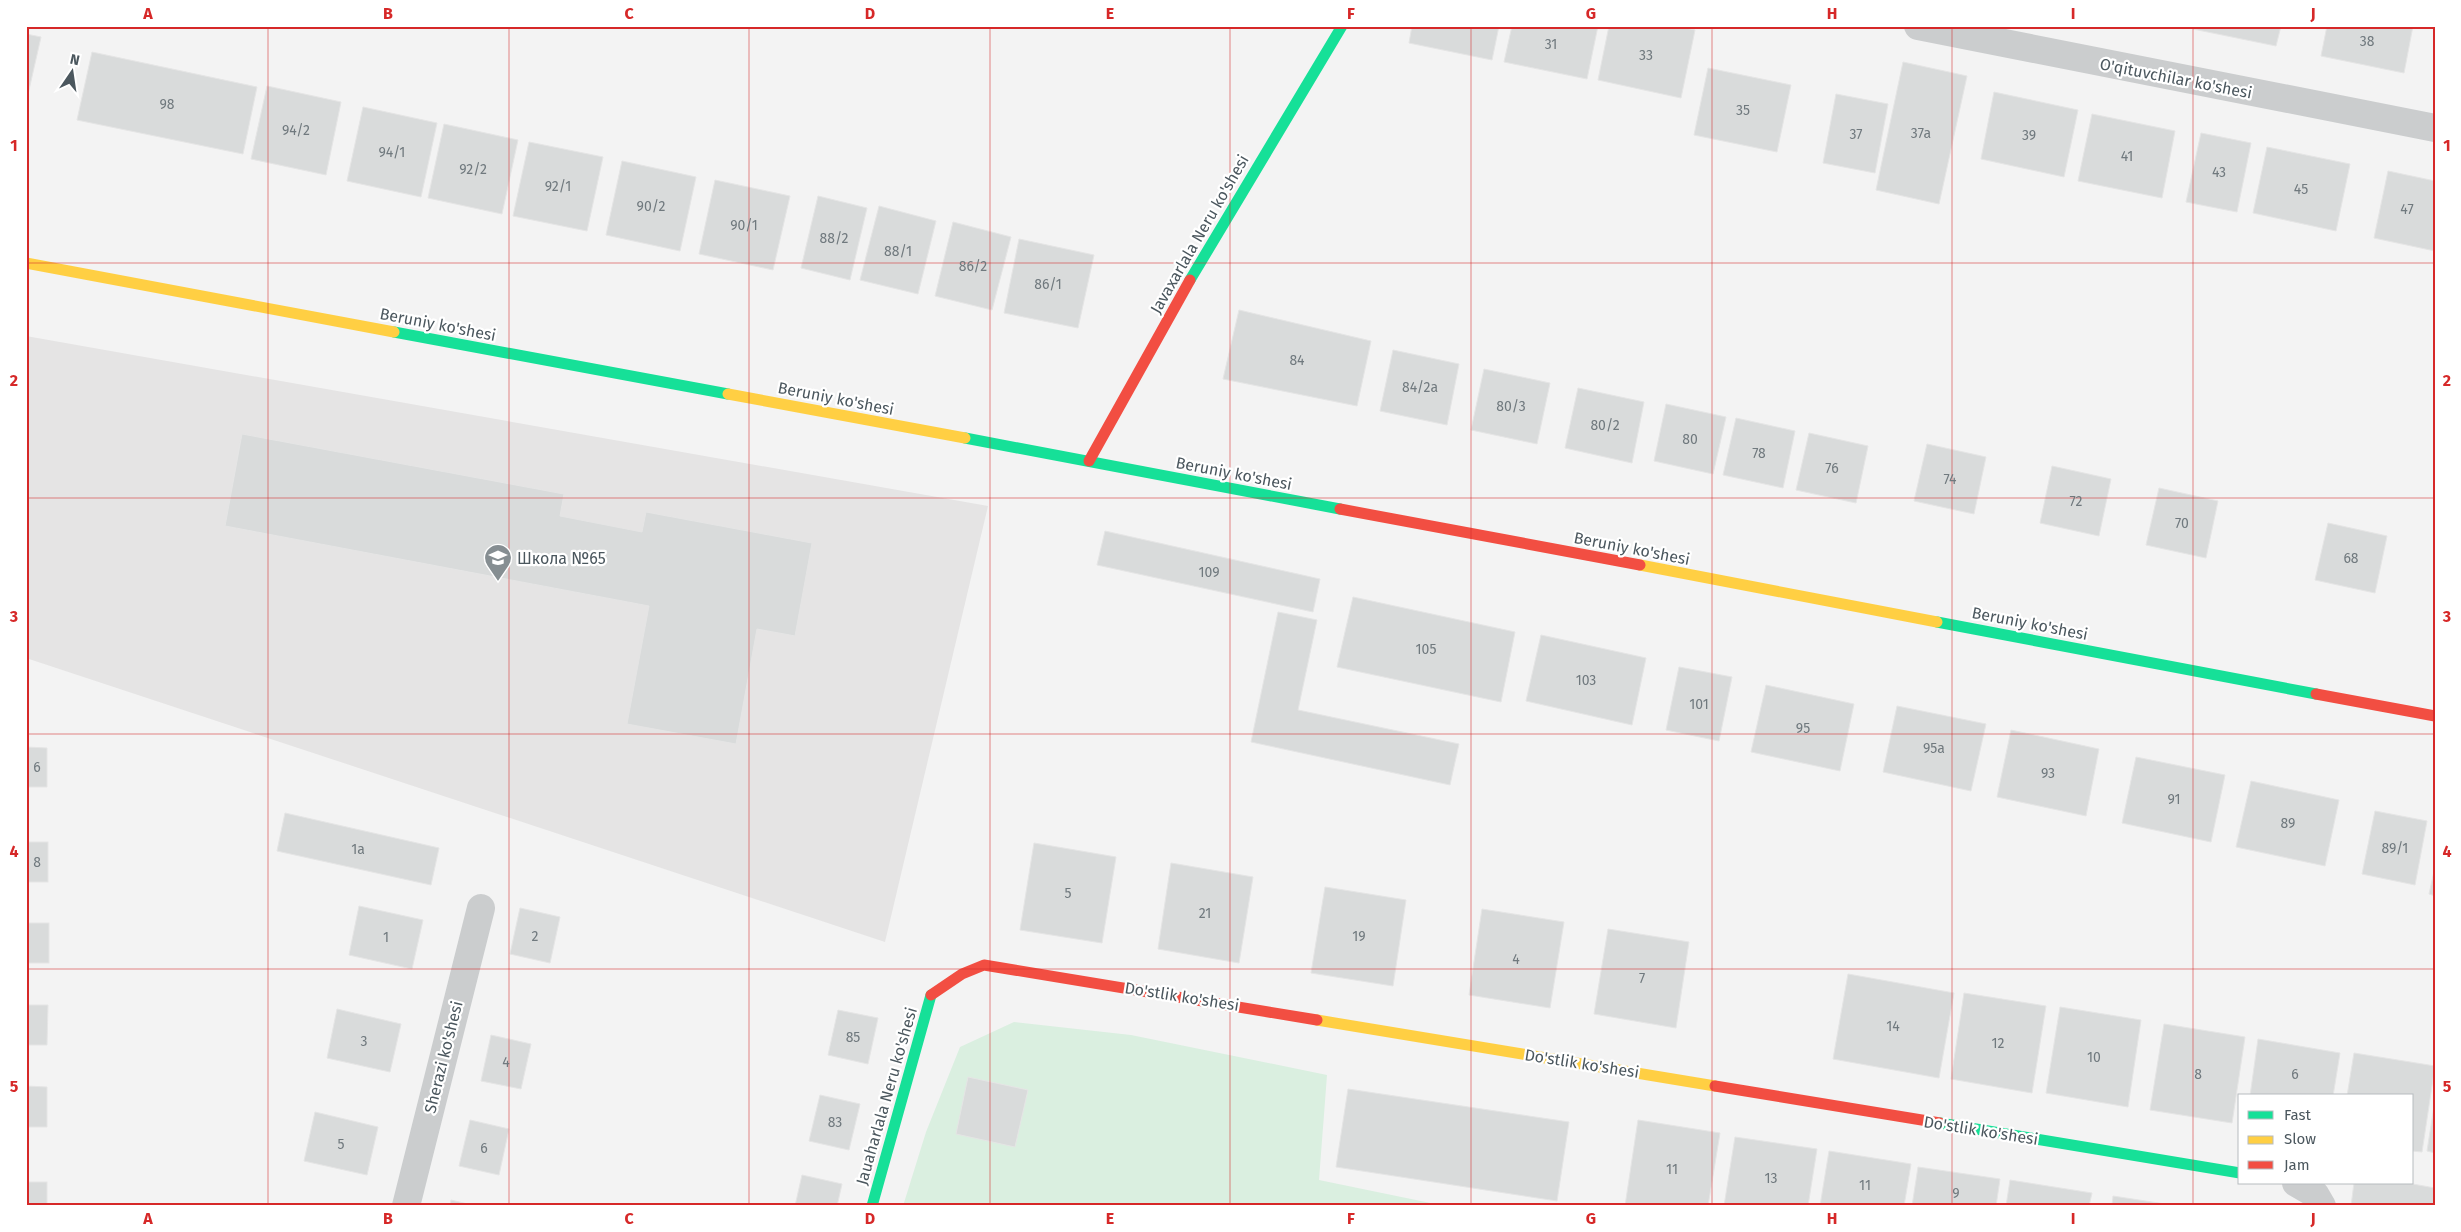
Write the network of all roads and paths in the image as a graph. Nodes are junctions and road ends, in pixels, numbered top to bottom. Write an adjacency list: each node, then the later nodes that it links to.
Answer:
1 (1342, 26): 5 (main road, Javaxarlala Neru ko'shesi)
2 (1918, 26): 3 (street, O'qituvchilar ko'shesi)
3 (2435, 128)
4 (26, 264): 5 (main road, Beruniy ko'shesi)
5 (1089, 461): 6 (main road, Beruniy ko'shesi)
6 (2435, 716)
7 (481, 908): 11 (street, Sherazi ko'shesi)
8 (931, 996): 9 (main road, Do'stlik ko'shesi); 12 (main road, Jauaharlala Neru ko'shesi)
9 (2238, 1173)
10 (2298, 1184): 13 (street)
11 (406, 1206)
12 (872, 1206)
13 (2322, 1206)

